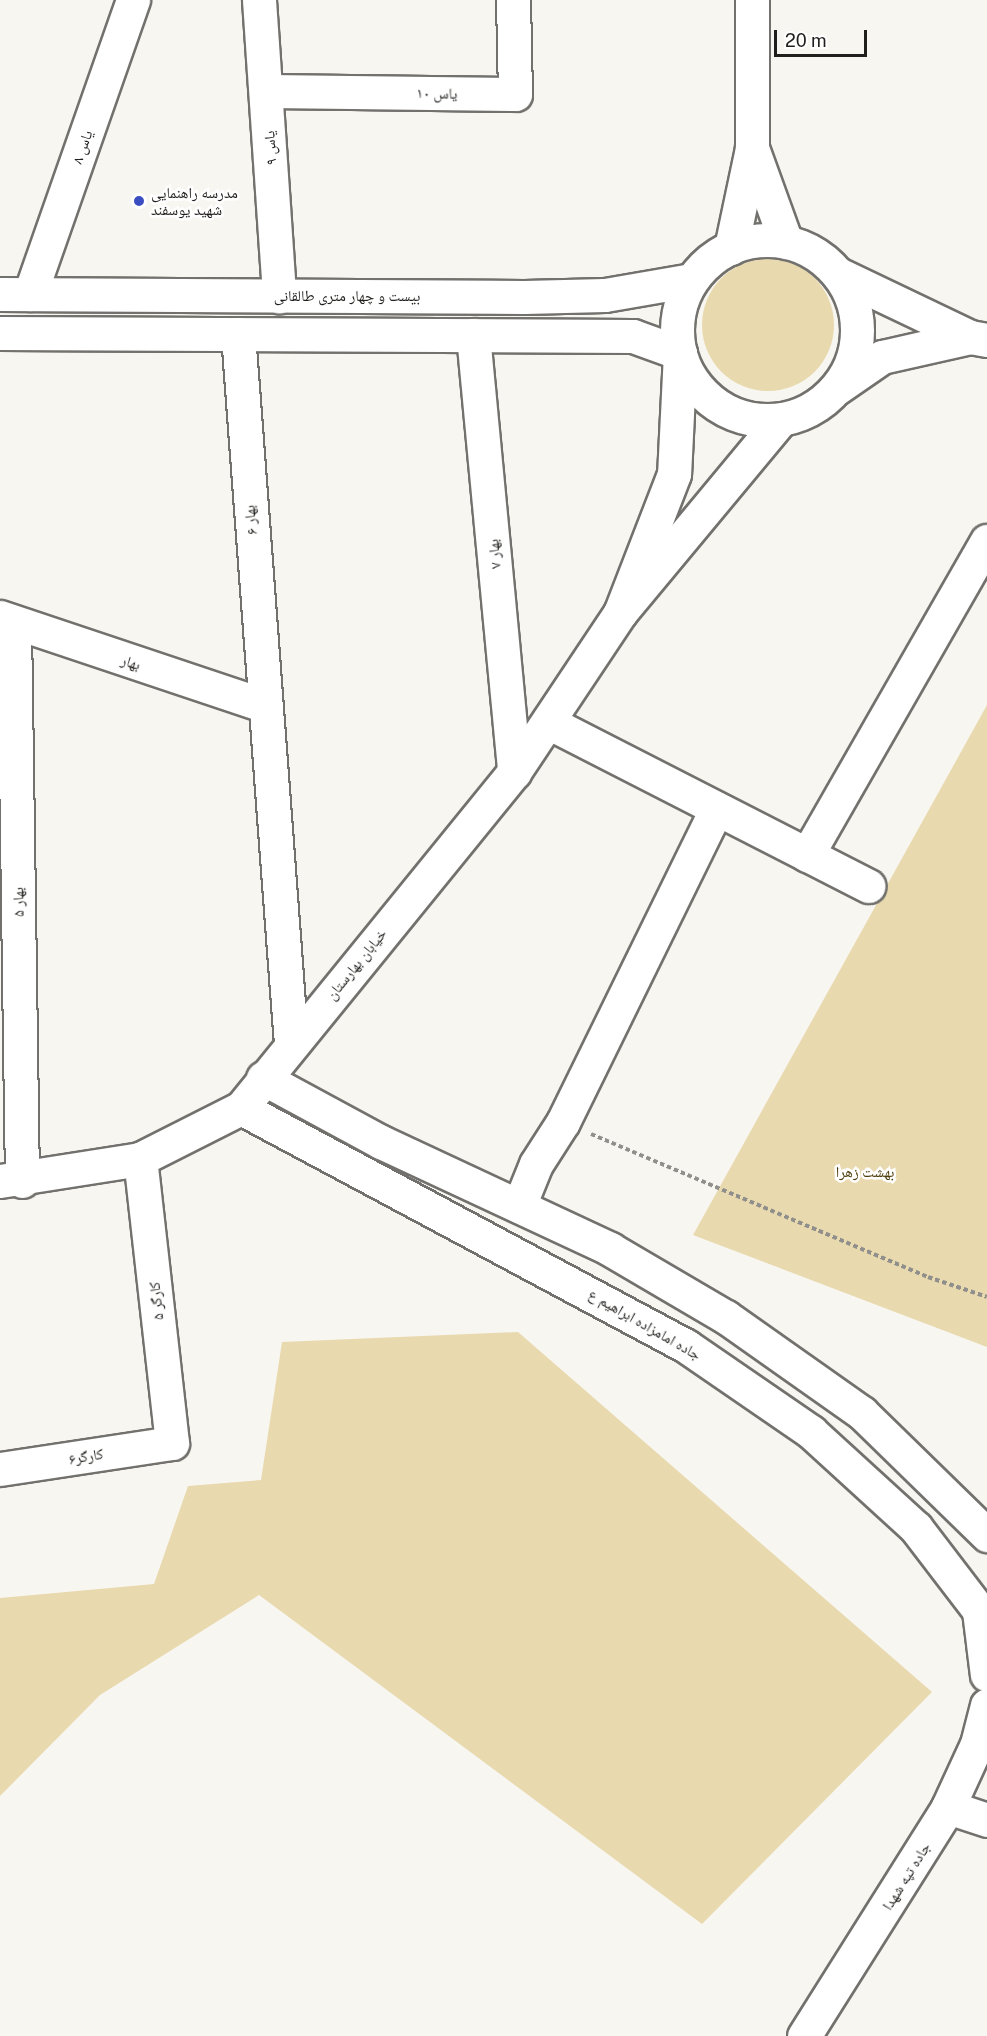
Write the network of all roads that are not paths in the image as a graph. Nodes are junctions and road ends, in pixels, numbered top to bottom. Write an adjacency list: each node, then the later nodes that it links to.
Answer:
1 (133, 0): 11 (street, یاس ۸)
2 (260, 0): 5 (street, یاس ۹)
3 (513, 0): 5 (street, یاس ۱۰)
4 (752, 0): 6 (street)
5 (266, 91): 12 (street, یاس ۹)
6 (752, 148): 7 (street); 8 (street)
7 (786, 242): 8 (street); 9 (street)
8 (730, 248): 10 (street)
9 (838, 274): 16 (street); 18 (street)
10 (692, 280): 12 (street, بیست و چهار متری طالقانی); 17 (street)
11 (15, 294): 12 (street, بیست و چهار متری طالقانی)
12 (279, 296)
13 (0, 333): 14 (street)
14 (238, 334): 15 (street); 23 (street, بهار ۶)
15 (473, 335): 17 (street); 25 (street, بهار ۷)
16 (979, 339): 18 (street)
17 (680, 353): 19 (street); 21 (street)
18 (833, 391): 19 (street)
19 (780, 420): 21 (street)
20 (987, 542): 27 (street)
21 (620, 613): 24 (street, خیابان بهارستان)
22 (7, 620): 23 (street, بهار); 33 (street, بهار ۵)
23 (263, 705): 29 (street, بهار ۶)
24 (548, 722): 25 (street, خیابان بهارستان); 26 (street)
25 (514, 772): 29 (street, خیابان بهارستان)
26 (716, 808): 27 (street); 34 (street)
27 (807, 855): 28 (street)
28 (868, 886)
29 (291, 1044): 30 (street, خیابان بهارستان)
30 (263, 1078): 31 (street, خیابان بهارستان); 34 (street)
31 (242, 1108): 32 (street, خیابان بهارستان); 38 (street, جاده امامزاده ابراهیم ع)
32 (140, 1160): 33 (street, خیابان بهارستان); 35 (street, کارگر ۵)
33 (11, 1181)
34 (519, 1206): 37 (street)
35 (172, 1443): 36 (street, کارگر۶)
36 (0, 1469)
37 (987, 1535)
38 (983, 1616): 39 (street)
39 (987, 1675)
40 (987, 1705): 41 (street, جاده تپه شهدا)
41 (948, 1807): 42 (street); 43 (street, جاده تپه شهدا)
42 (987, 1820)
43 (804, 2036)

